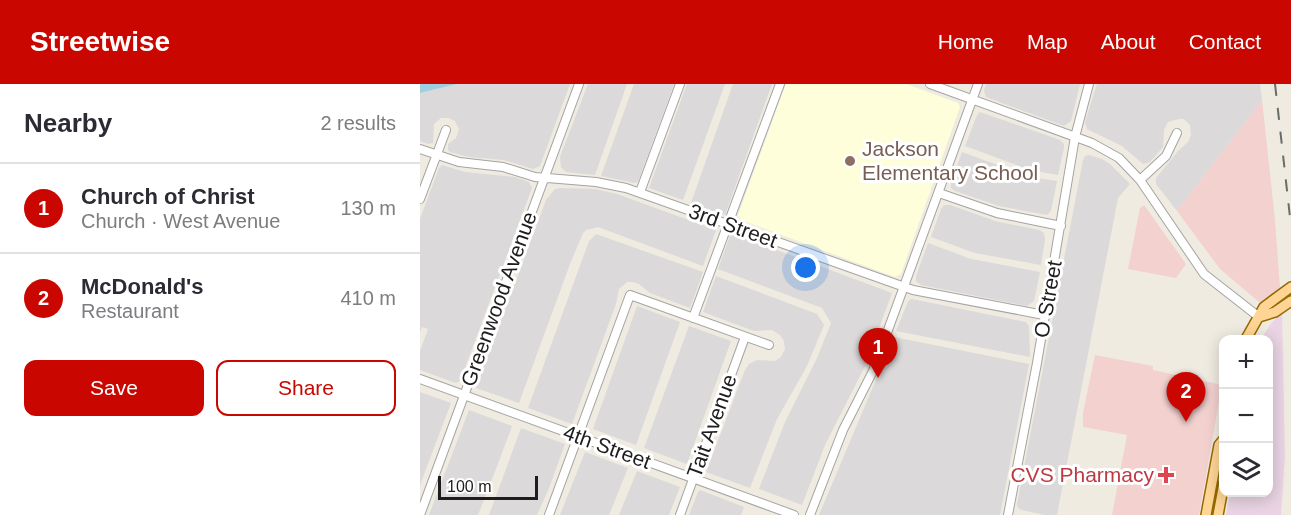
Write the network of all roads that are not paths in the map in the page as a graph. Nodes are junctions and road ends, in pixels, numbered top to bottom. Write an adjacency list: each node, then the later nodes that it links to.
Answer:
1 (579, 84): 13 (street, Greenwood Avenue)
2 (680, 84): 15 (street)
3 (780, 84): 18 (street)
4 (930, 84): 7 (street)
5 (978, 84): 7 (street)
6 (1089, 84): 10 (street, O Street)
7 (973, 99): 10 (street); 16 (street)
8 (446, 130): 12 (street)
9 (1177, 133): 14 (street)
10 (1075, 137): 14 (street); 19 (street, O Street)
11 (420, 149): 12 (street, 3rd Street)
12 (436, 155): 13 (street, 3rd Street); 17 (street)
13 (544, 178): 15 (street, 3rd Street); 30 (street, Greenwood Avenue)
14 (1140, 180): 24 (street)
15 (640, 192): 18 (street, 3rd Street)
16 (939, 193): 19 (street); 21 (street)
17 (420, 199)
18 (728, 224): 21 (street, 3rd Street); 25 (street)
19 (1061, 226): 23 (street, O Street)
20 (1291, 287): 24 (main road)
21 (904, 288): 23 (street, 3rd Street); 39 (street)
22 (1291, 301): 24 (main road)
23 (1044, 315): 40 (street, O Street)
24 (1259, 317): 26 (main road)
25 (693, 318): 27 (street); 31 (street)
26 (1248, 335)
27 (745, 338): 28 (street); 33 (street, Tait Avenue)
28 (769, 345)
29 (420, 379): 30 (street, 4th Street)
30 (463, 395): 31 (street, 4th Street); 35 (street, Greenwood Avenue)
31 (578, 436): 33 (street, 4th Street); 36 (street)
32 (1220, 443): 41 (main road)
33 (693, 479): 37 (street, Tait Avenue); 38 (street, 4th Street)
34 (1221, 497): 42 (main road)
35 (420, 515)
36 (549, 515)
37 (680, 515)
38 (794, 515)
39 (810, 515)
40 (1008, 515)
41 (1206, 515)
42 (1218, 515)

